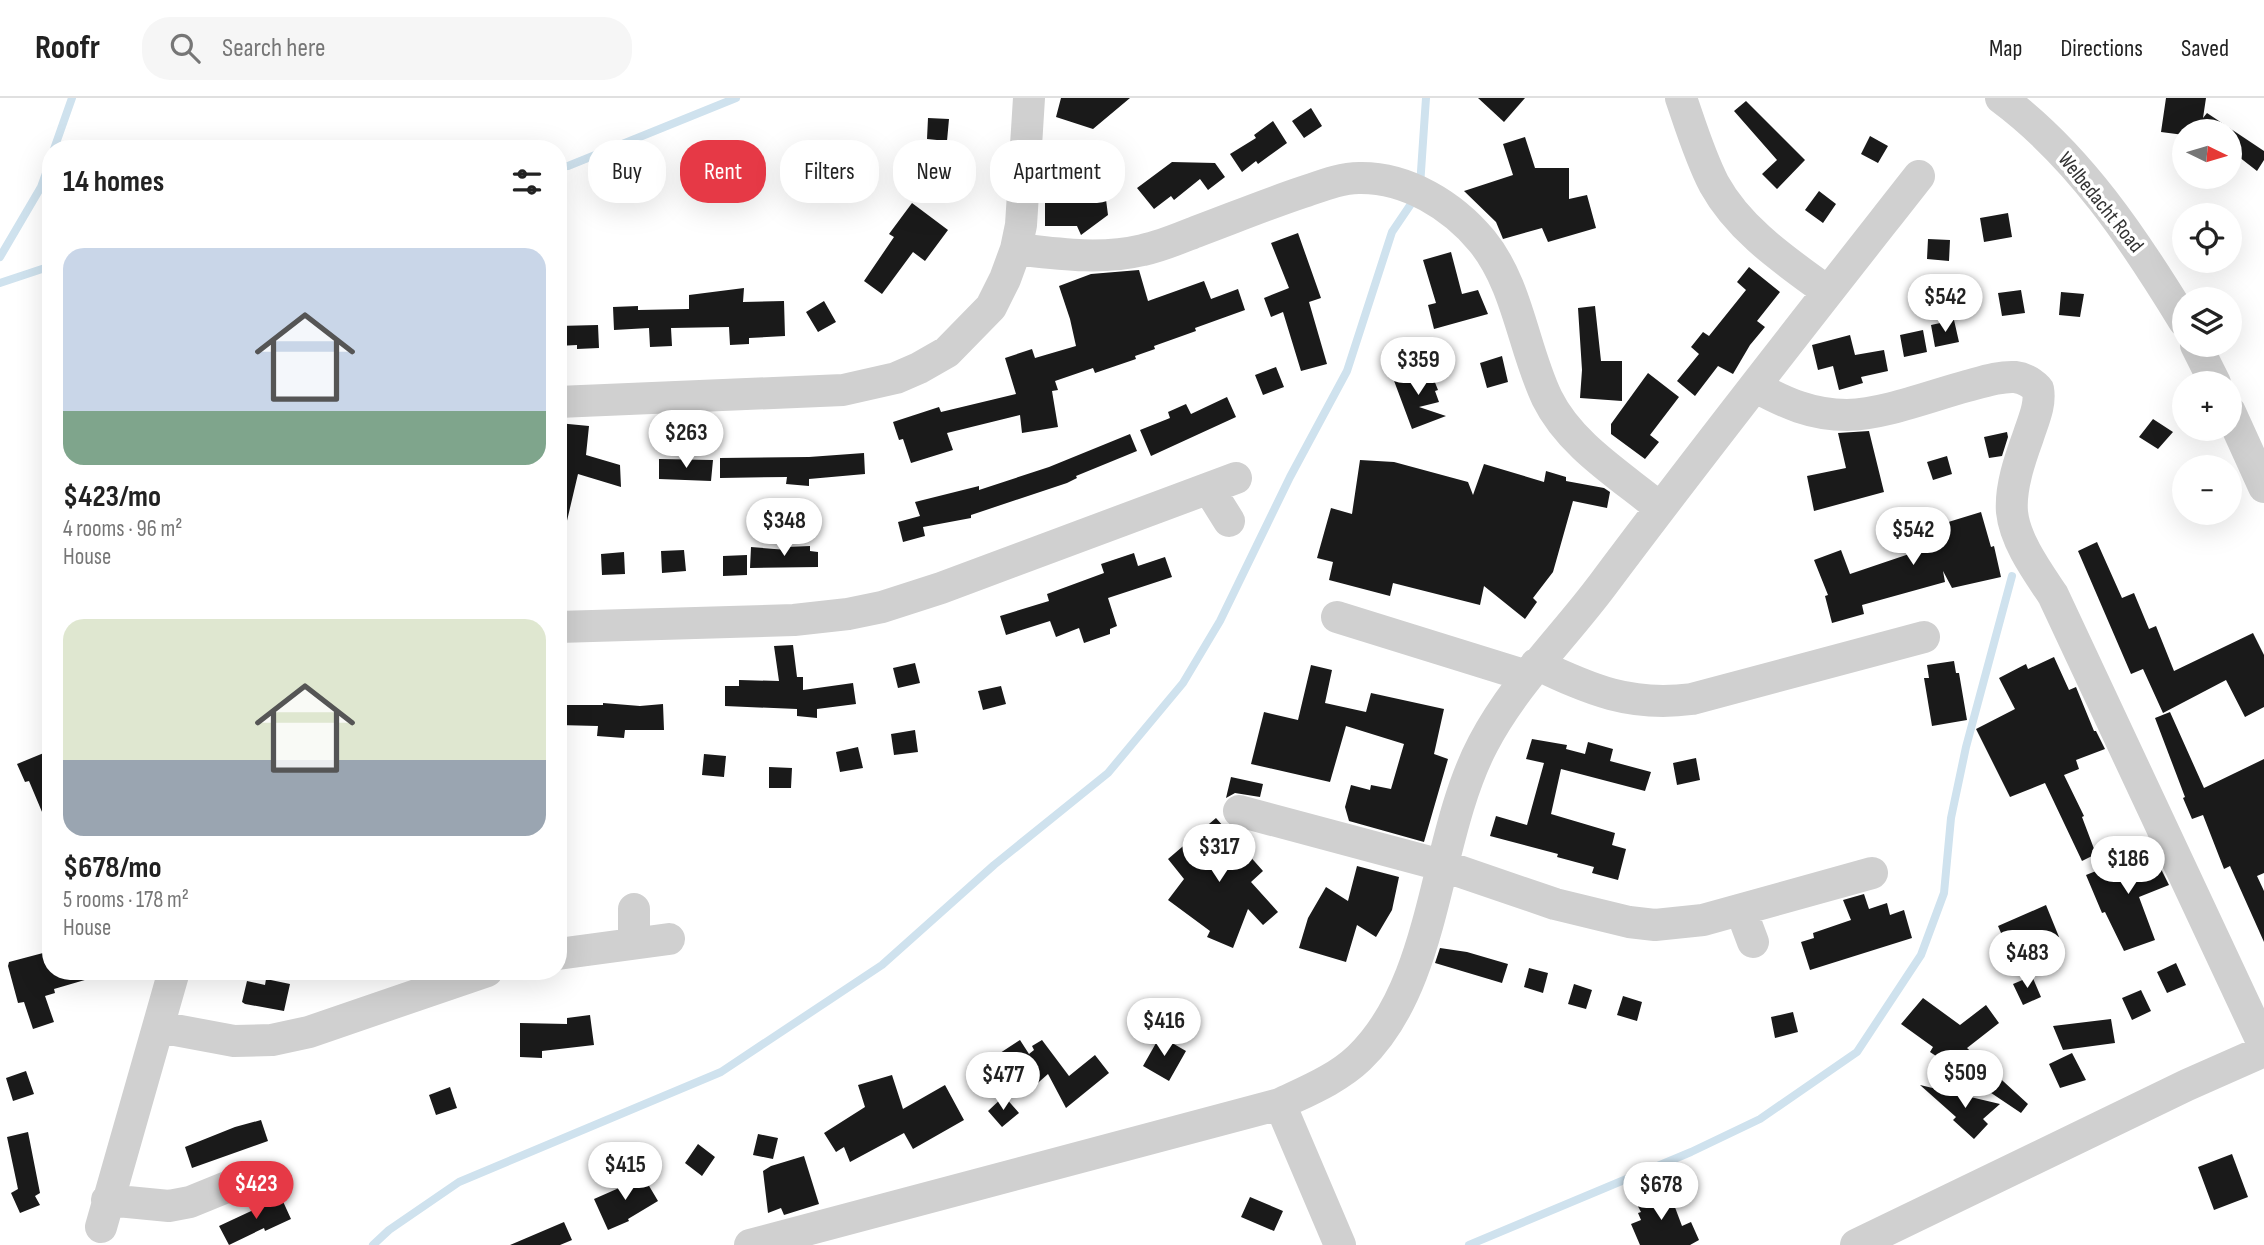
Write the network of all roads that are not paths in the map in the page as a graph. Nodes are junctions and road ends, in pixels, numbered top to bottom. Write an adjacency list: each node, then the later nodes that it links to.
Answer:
1 (1029, 98): 5 (street)
2 (1681, 98): 6 (street)
3 (2001, 98): 7 (street, Welbedacht Road)
4 (1919, 176): 6 (street)
5 (1016, 249): 9 (street); 12 (street)
6 (1828, 292): 8 (street)
7 (2172, 301)
8 (1756, 387): 12 (street); 30 (street)
9 (567, 402)
10 (2242, 438): 11 (street)
11 (2264, 487)
12 (1660, 508): 17 (street)
13 (1229, 521): 15 (street)
14 (1336, 617): 17 (street)
15 (567, 627)
16 (1924, 637): 17 (street)
17 (1532, 670): 19 (street)
18 (1239, 811): 19 (street)
19 (1441, 865): 22 (street); 31 (street)
20 (1872, 873): 22 (street)
21 (634, 909): 25 (street)
22 (1741, 910): 24 (street)
23 (669, 939): 25 (street)
24 (1753, 942)
25 (634, 943): 26 (street)
26 (567, 953)
27 (172, 980): 29 (street)
28 (461, 980): 29 (street)
29 (159, 1027): 32 (street)
30 (2264, 1049): 35 (street)
31 (1280, 1104): 33 (street); 34 (street)
32 (249, 1178)
33 (750, 1245)
34 (1340, 1245)
35 (1856, 1245)

